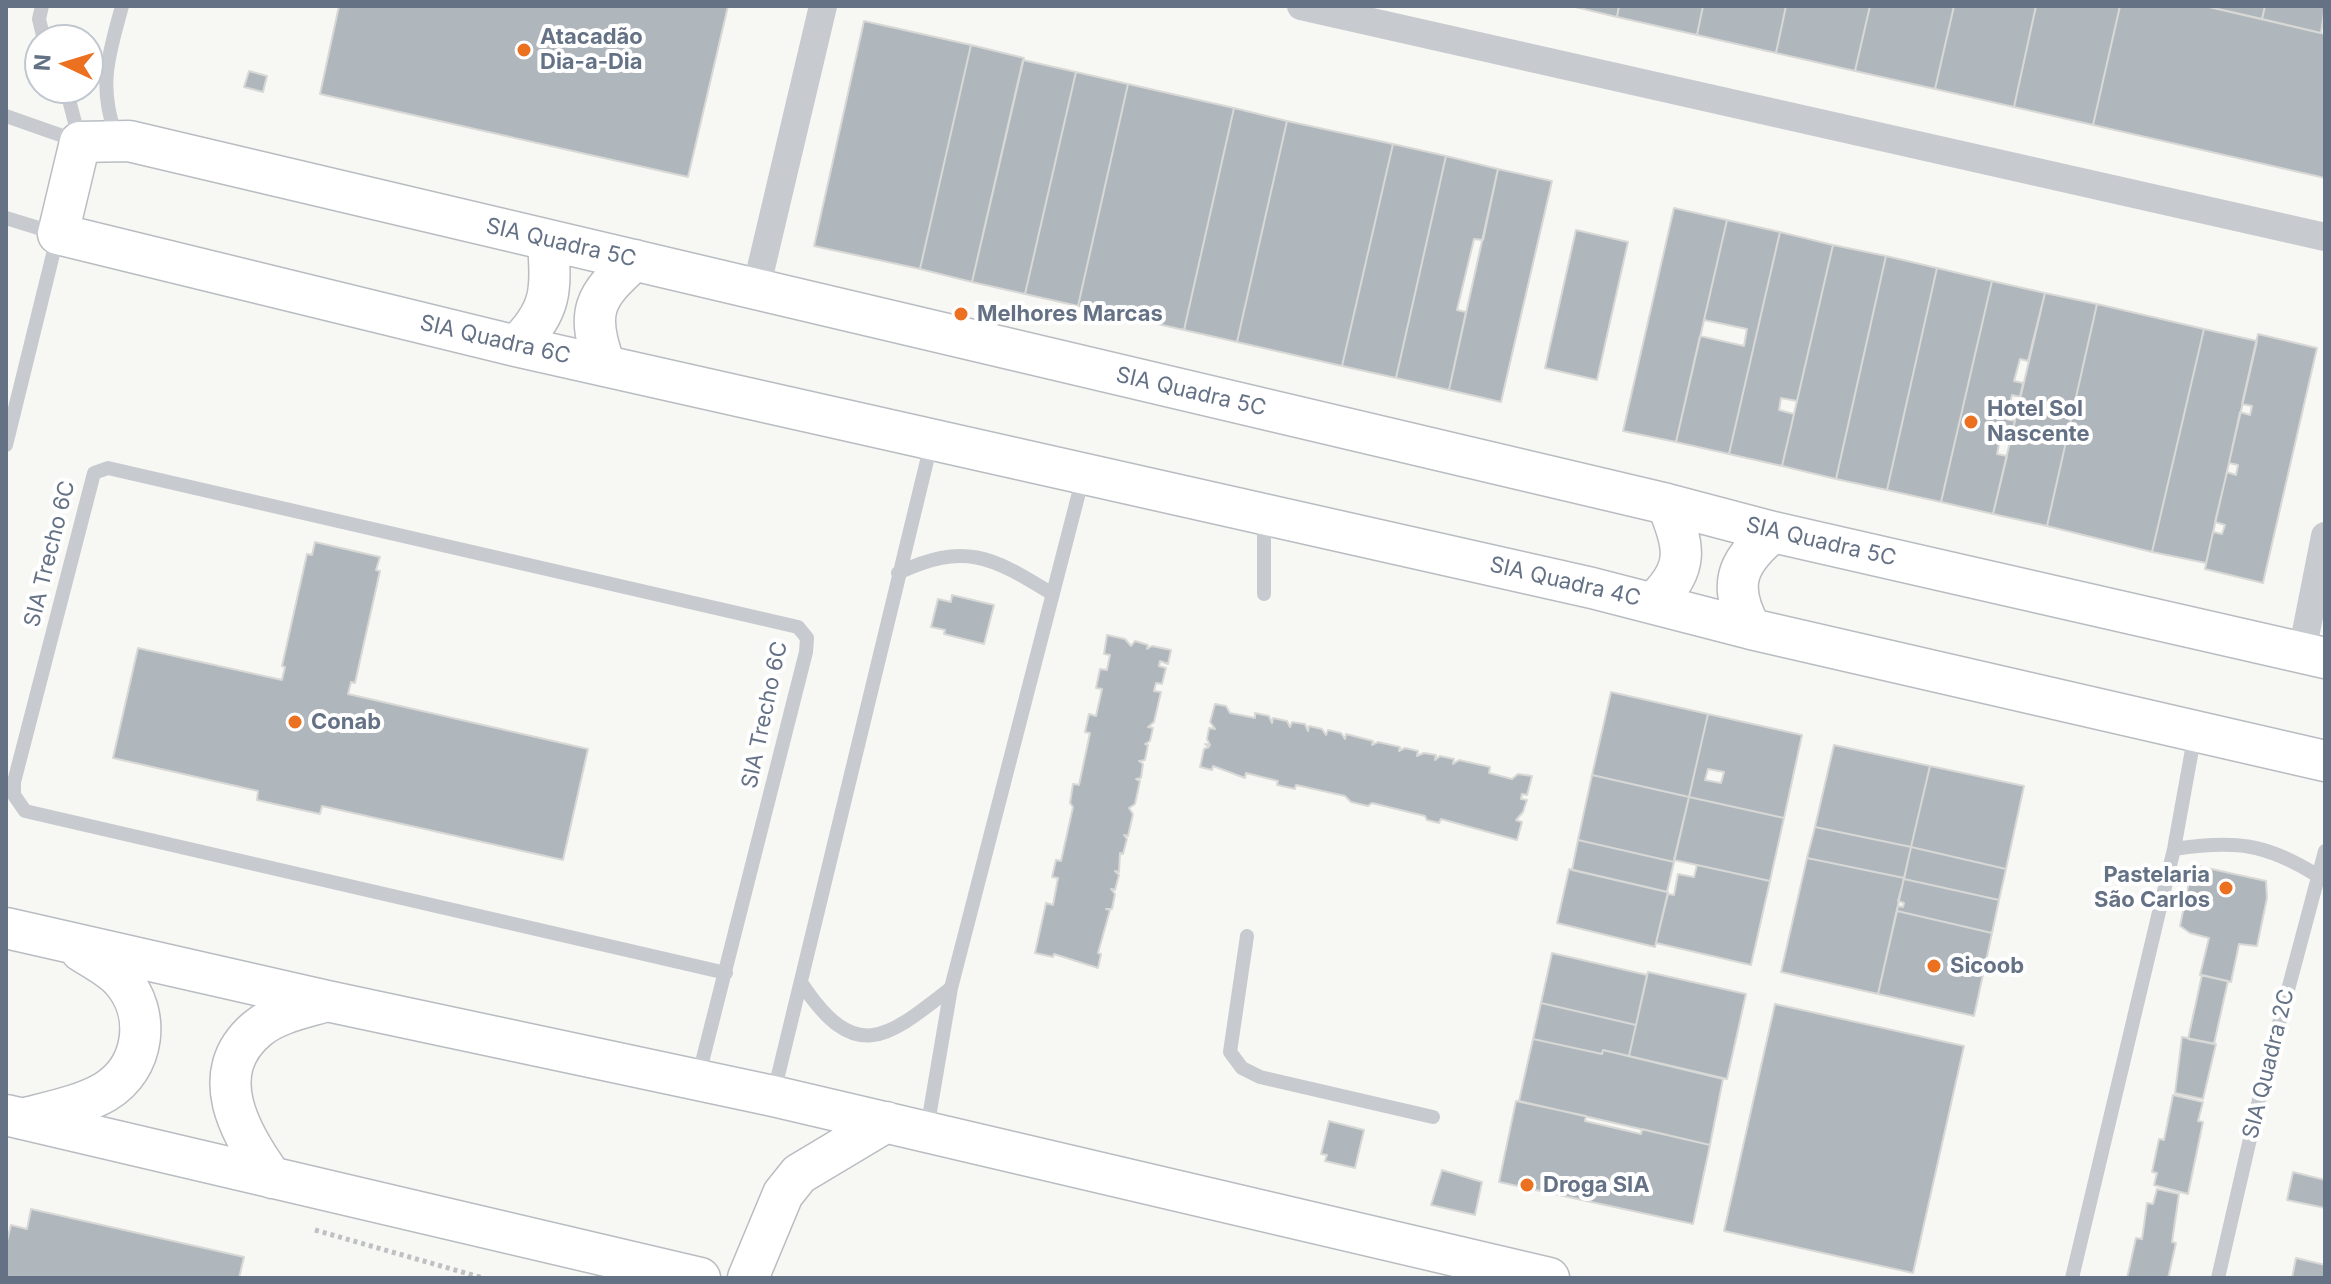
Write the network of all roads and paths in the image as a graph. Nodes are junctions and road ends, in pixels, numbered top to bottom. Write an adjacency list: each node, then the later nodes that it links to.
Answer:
1 (122, 6): 6 (lane)
2 (823, 6): 13 (street)
3 (1301, 6): 10 (street)
4 (70, 104): 7 (lane)
5 (6, 116): 7 (lane)
6 (129, 141): 7 (street, SIA Quadra 5C); 11 (street, SIA Quadra 5C)
7 (80, 142): 9 (street)
8 (6, 218): 9 (lane)
9 (58, 234): 14 (street, SIA Quadra 6C); 17 (lane)
10 (2325, 237)
11 (548, 240): 12 (street, SIA Quadra 5C); 14 (street)
12 (635, 260): 13 (street, SIA Quadra 5C); 15 (street)
13 (756, 289): 19 (street, SIA Quadra 5C)
14 (516, 346): 15 (street, SIA Quadra 6C)
15 (605, 365): 16 (street, SIA Quadra 6C)
16 (932, 440): 18 (street, SIA Quadra 4C); 23 (lane)
17 (6, 445)
18 (1084, 476): 20 (street, SIA Quadra 4C); 24 (lane)
19 (1667, 504): 21 (street, SIA Quadra 5C); 26 (street)
20 (1264, 516): 25 (lane); 26 (street, SIA Quadra 4C)
21 (1773, 532): 27 (street); 28 (street, SIA Quadra 5C)
22 (2325, 536): 28 (street)
23 (898, 573): 24 (lane); 38 (lane)
24 (1051, 593): 39 (lane)
25 (1264, 594)
26 (1654, 602): 27 (street, SIA Quadra 4C)
27 (1751, 629): 29 (street, SIA Quadra 4C)
28 (2314, 655)
29 (2195, 733): 30 (street); 31 (lane)
30 (2325, 761)
31 (2174, 849): 33 (lane); 49 (lane)
32 (2325, 851): 33 (lane, SIA Quadra 2C)
33 (2318, 876): 53 (lane, SIA Quadra 2C)
34 (6, 928): 36 (street)
35 (1247, 936): 44 (lane)
36 (67, 941): 40 (street); 43 (street)
37 (726, 973): 37 (lane, SIA Trecho 6C); 41 (lane, SIA Trecho 6C)
38 (802, 984): 39 (lane); 42 (lane)
39 (951, 988): 46 (lane)
40 (327, 1001): 41 (street); 47 (street)
41 (697, 1079): 42 (street)
42 (773, 1096): 45 (street)
43 (14, 1117): 47 (street)
44 (1433, 1117)
45 (886, 1122): 46 (street); 51 (street)
46 (927, 1134): 48 (street)
47 (272, 1178): 50 (street)
48 (1413, 1262): 52 (street)
49 (2073, 1277)
50 (700, 1278)
51 (748, 1278)
52 (1549, 1278)
53 (2218, 1278)

